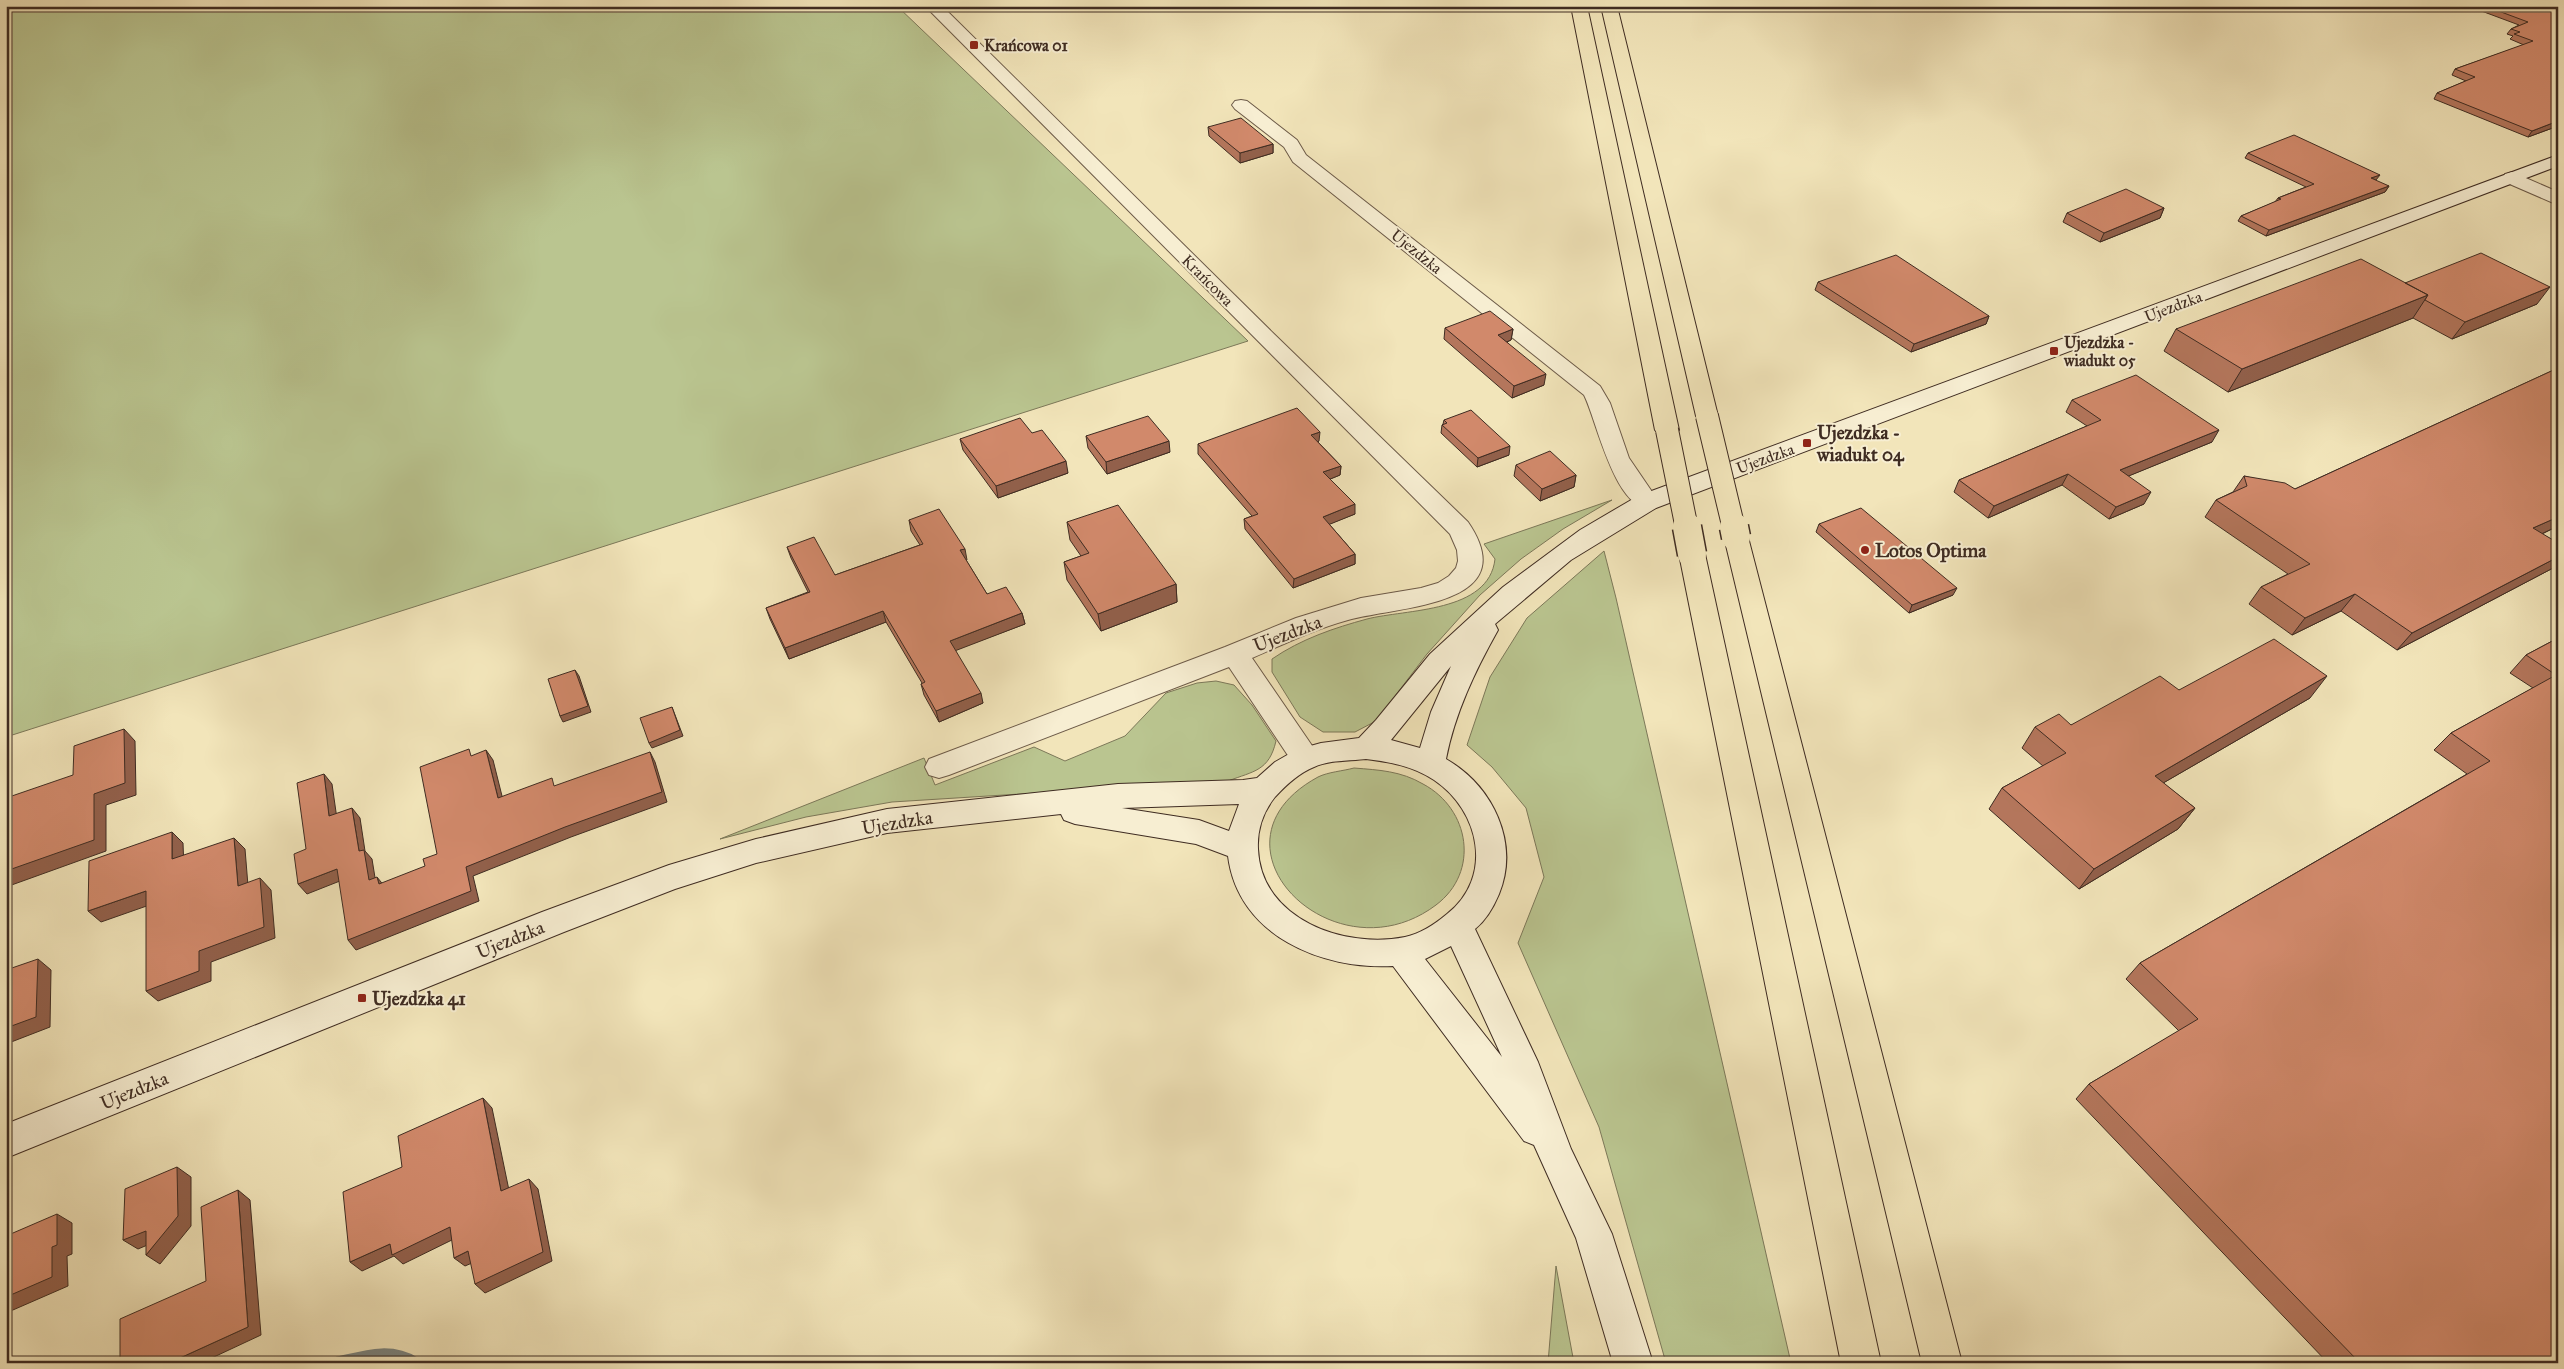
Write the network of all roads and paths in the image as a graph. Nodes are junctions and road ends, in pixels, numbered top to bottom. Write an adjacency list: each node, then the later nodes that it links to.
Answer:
1 (933, 6): 9 (main road, Krańcowa)
2 (1579, 6): 24 (highway, bridge)
3 (1609, 6): 25 (highway, bridge)
4 (1241, 105): 8 (main road, Ujezdzka)
5 (2558, 160): 6 (main road, Ujezdzka)
6 (2512, 178): 7 (main road); 8 (main road, Ujezdzka)
7 (2558, 199)
8 (1647, 502): 10 (main road, Ujezdzka)
9 (1471, 560): 11 (main road, Ujezdzka)
10 (1502, 602): 12 (main road, Ujezdzka); 14 (main road, Ujezdzka)
11 (1235, 654): 13 (main road, Ujezdzka); 15 (main road, Ujezdzka)
12 (1366, 748): 13 (main road); 14 (main road)
13 (1305, 758): 16 (main road)
14 (1431, 764): 19 (main road)
15 (940, 767)
16 (1265, 788): 17 (main road, Ujezdzka); 18 (main road)
17 (1034, 807): 18 (main road, Ujezdzka); 21 (main road, Ujezdzka)
18 (1242, 849): 20 (main road)
19 (1458, 926): 20 (main road); 22 (main road)
20 (1401, 952): 22 (main road)
21 (6, 1141)
22 (1556, 1156): 23 (main road)
23 (1634, 1363)
24 (1861, 1363)
25 (1942, 1363)

